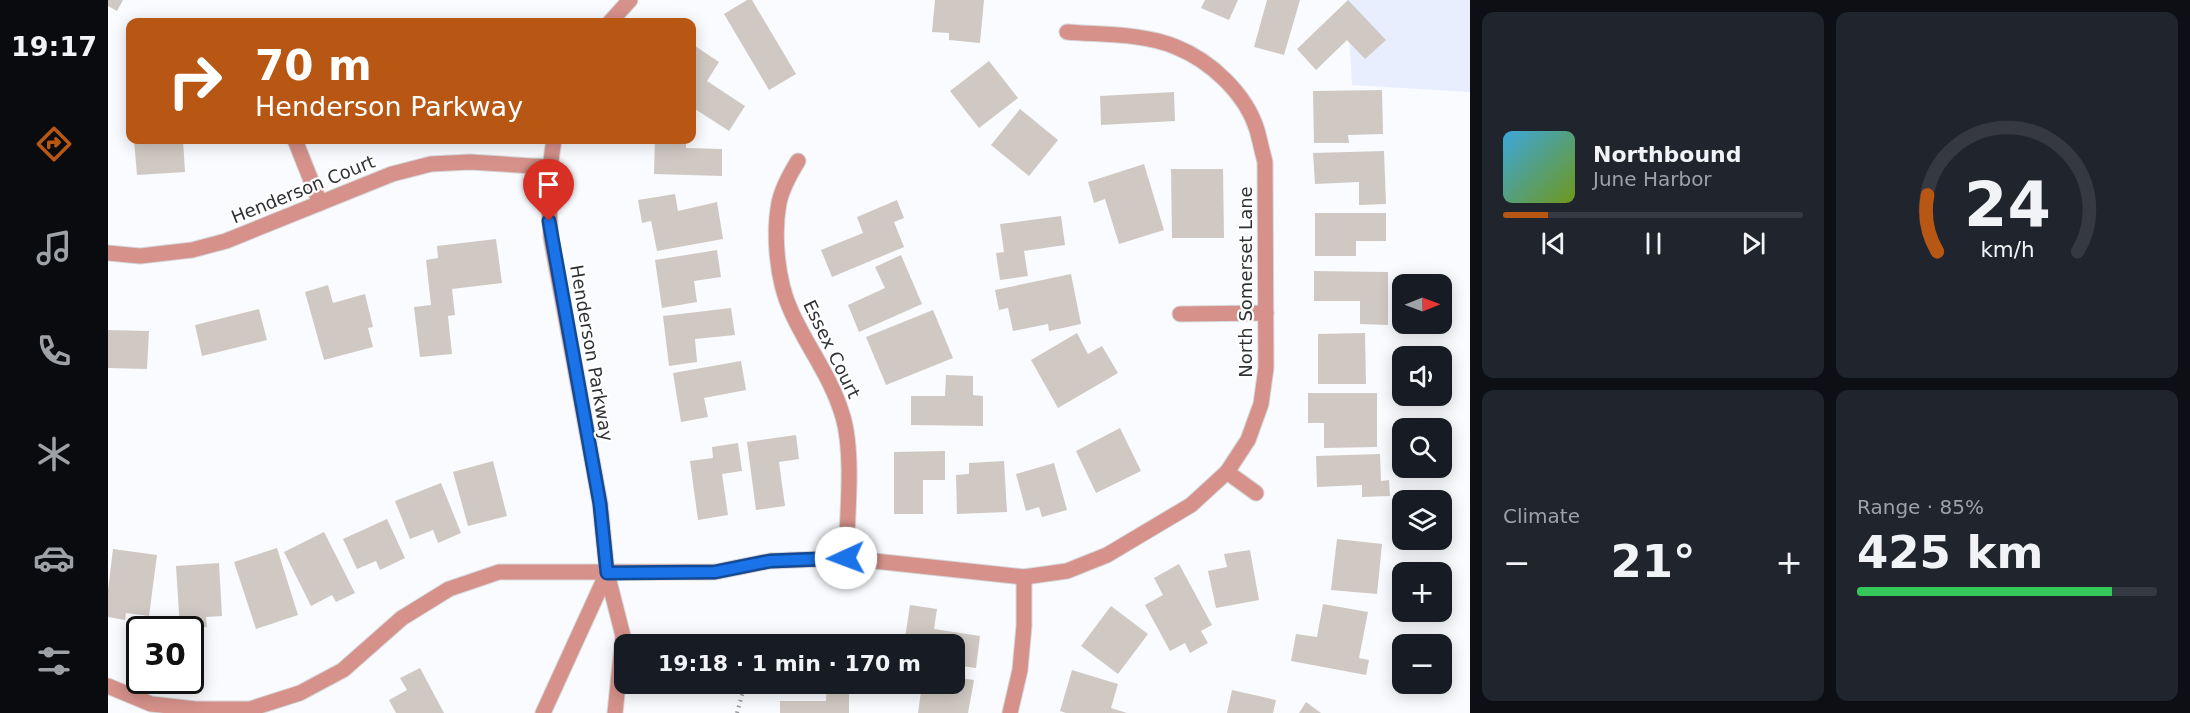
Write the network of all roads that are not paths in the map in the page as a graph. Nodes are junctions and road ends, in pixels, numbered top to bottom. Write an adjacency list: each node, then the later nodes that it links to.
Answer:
1 (630, 0): 2 (street)
2 (614, 18)
3 (1067, 32): 10 (street, North Somerset Lane)
4 (297, 144): 8 (street)
5 (553, 144): 7 (street, Henderson Parkway)
6 (798, 161): 14 (street, Essex Court)
7 (549, 167): 8 (street, Henderson Court); 15 (street, Henderson Parkway)
8 (320, 202): 9 (street, Henderson Court)
9 (108, 253)
10 (1266, 313): 11 (street); 12 (street, North Somerset Lane)
11 (1180, 314)
12 (1227, 472): 13 (street); 16 (street, North Somerset Lane)
13 (1256, 493)
14 (846, 558): 15 (street, North Somerset Lane); 16 (street, North Somerset Lane)
15 (607, 573): 17 (street, North Somerset Lane); 18 (street); 19 (street, Henderson Parkway)
16 (1024, 577): 20 (street)
17 (108, 686)
18 (543, 713)
19 (615, 713)
20 (1010, 713)

